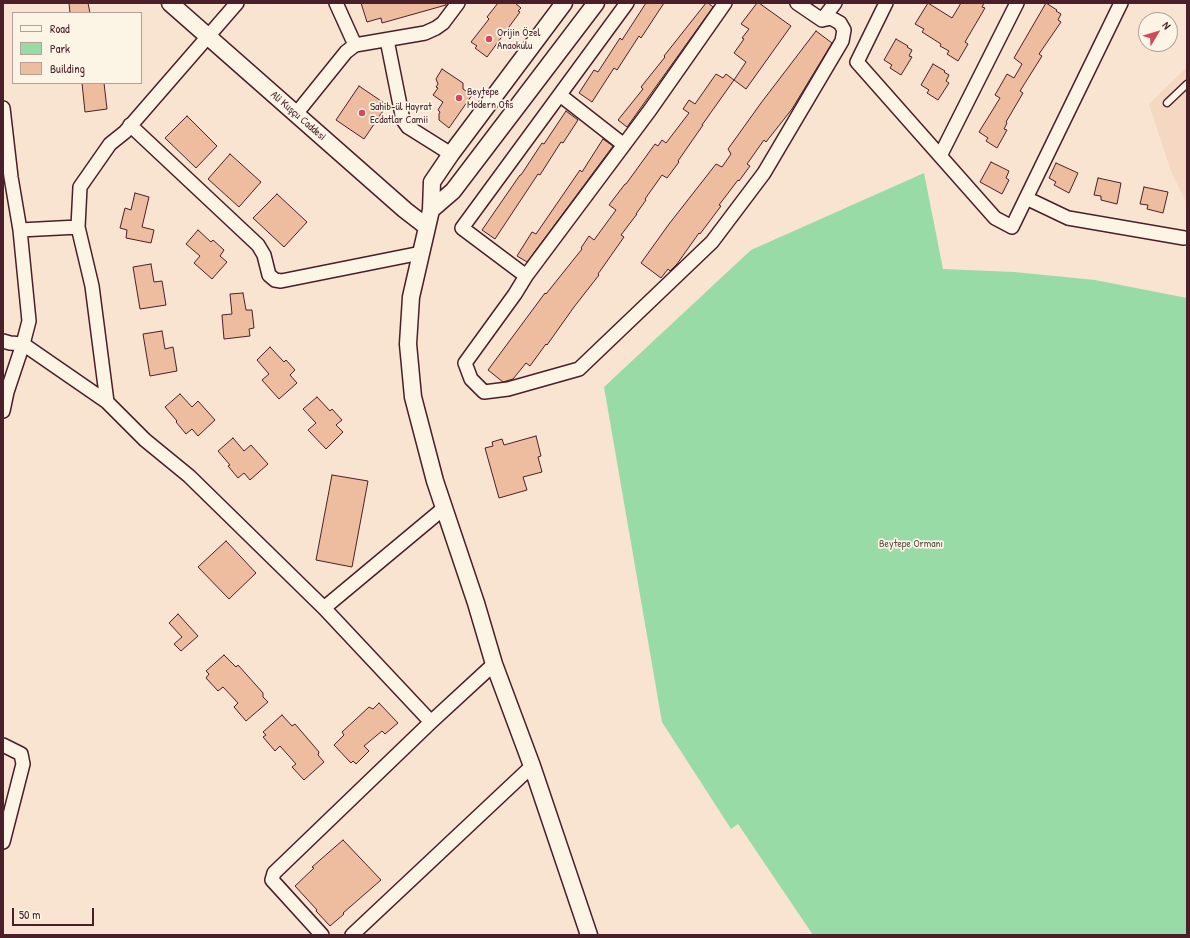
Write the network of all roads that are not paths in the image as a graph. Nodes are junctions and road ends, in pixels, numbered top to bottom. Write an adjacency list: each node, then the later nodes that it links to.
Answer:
1 (170, 3): 15 (street, Ali Kuşçu Caddesi)
2 (237, 3): 15 (street)
3 (336, 3): 17 (street)
4 (458, 3): 16 (street)
5 (564, 3): 25 (street)
6 (596, 3): 28 (street)
7 (627, 3): 19 (street)
8 (725, 3): 24 (street)
9 (797, 3): 14 (street)
10 (834, 3): 14 (street)
11 (886, 3): 26 (street)
12 (1017, 3): 26 (street)
13 (1121, 3): 27 (street)
14 (822, 20): 34 (street)
15 (208, 36): 22 (street, Ali Kuşçu Caddesi); 23 (street)
16 (387, 40): 17 (street); 25 (street)
17 (355, 45): 22 (street)
18 (1187, 84): 20 (lane)
19 (560, 95): 24 (street); 34 (street)
20 (1167, 103)
21 (3, 108): 31 (street)
22 (296, 114): 29 (street, Ali Kuşçu Caddesi)
23 (130, 125): 30 (street); 33 (street)
24 (624, 145): 34 (street)
25 (450, 154): 28 (street)
26 (940, 156): 27 (street)
27 (1026, 198): 32 (street)
28 (431, 210): 29 (street)
29 (427, 227): 33 (street)
30 (78, 228): 31 (street); 37 (street)
31 (20, 230): 36 (street)
32 (1184, 238)
33 (421, 253): 39 (street)
34 (526, 276)
35 (3, 341): 36 (street)
36 (23, 344): 37 (street); 38 (street)
37 (107, 402): 40 (street)
38 (3, 411)
39 (444, 508): 40 (street); 41 (street)
40 (324, 608): 42 (street)
41 (494, 664): 42 (street); 44 (street)
42 (431, 722): 46 (street)
43 (3, 745): 45 (street)
44 (532, 766): 47 (street); 48 (street)
45 (3, 842)
46 (322, 935)
47 (352, 935)
48 (589, 935)

